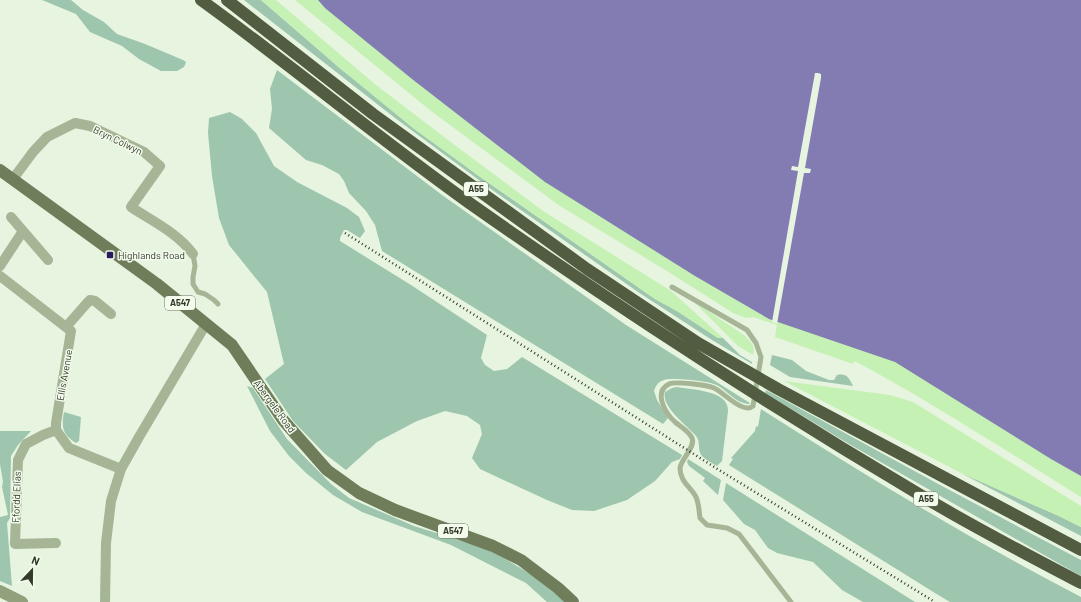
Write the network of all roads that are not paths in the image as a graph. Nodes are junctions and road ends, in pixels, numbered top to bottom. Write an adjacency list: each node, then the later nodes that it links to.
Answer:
1 (201, 0): 20 (highway, A55)
2 (227, 0): 19 (highway, A55)
3 (0, 170): 4 (main road, Abergele Road / A547)
4 (13, 179): 7 (street, Bryn Colwyn); 14 (main road, Abergele Road / A547)
5 (11, 217): 6 (street)
6 (23, 231): 8 (street); 9 (street)
7 (193, 254): 12 (lane)
8 (48, 260)
9 (0, 266)
10 (0, 276): 15 (street)
11 (672, 287): 25 (lane)
12 (218, 304)
13 (112, 314): 15 (street)
14 (206, 324): 17 (street); 24 (main road, Abergele Road / A547)
15 (66, 327): 16 (street, Ellis Avenue)
16 (56, 430): 17 (street); 18 (street, Ffordd Elias)
17 (122, 469): 23 (street)
18 (56, 544)
19 (1081, 550)
20 (1081, 583)
21 (0, 591): 22 (street)
22 (22, 602)
23 (105, 602)
24 (573, 602)
25 (791, 602)

